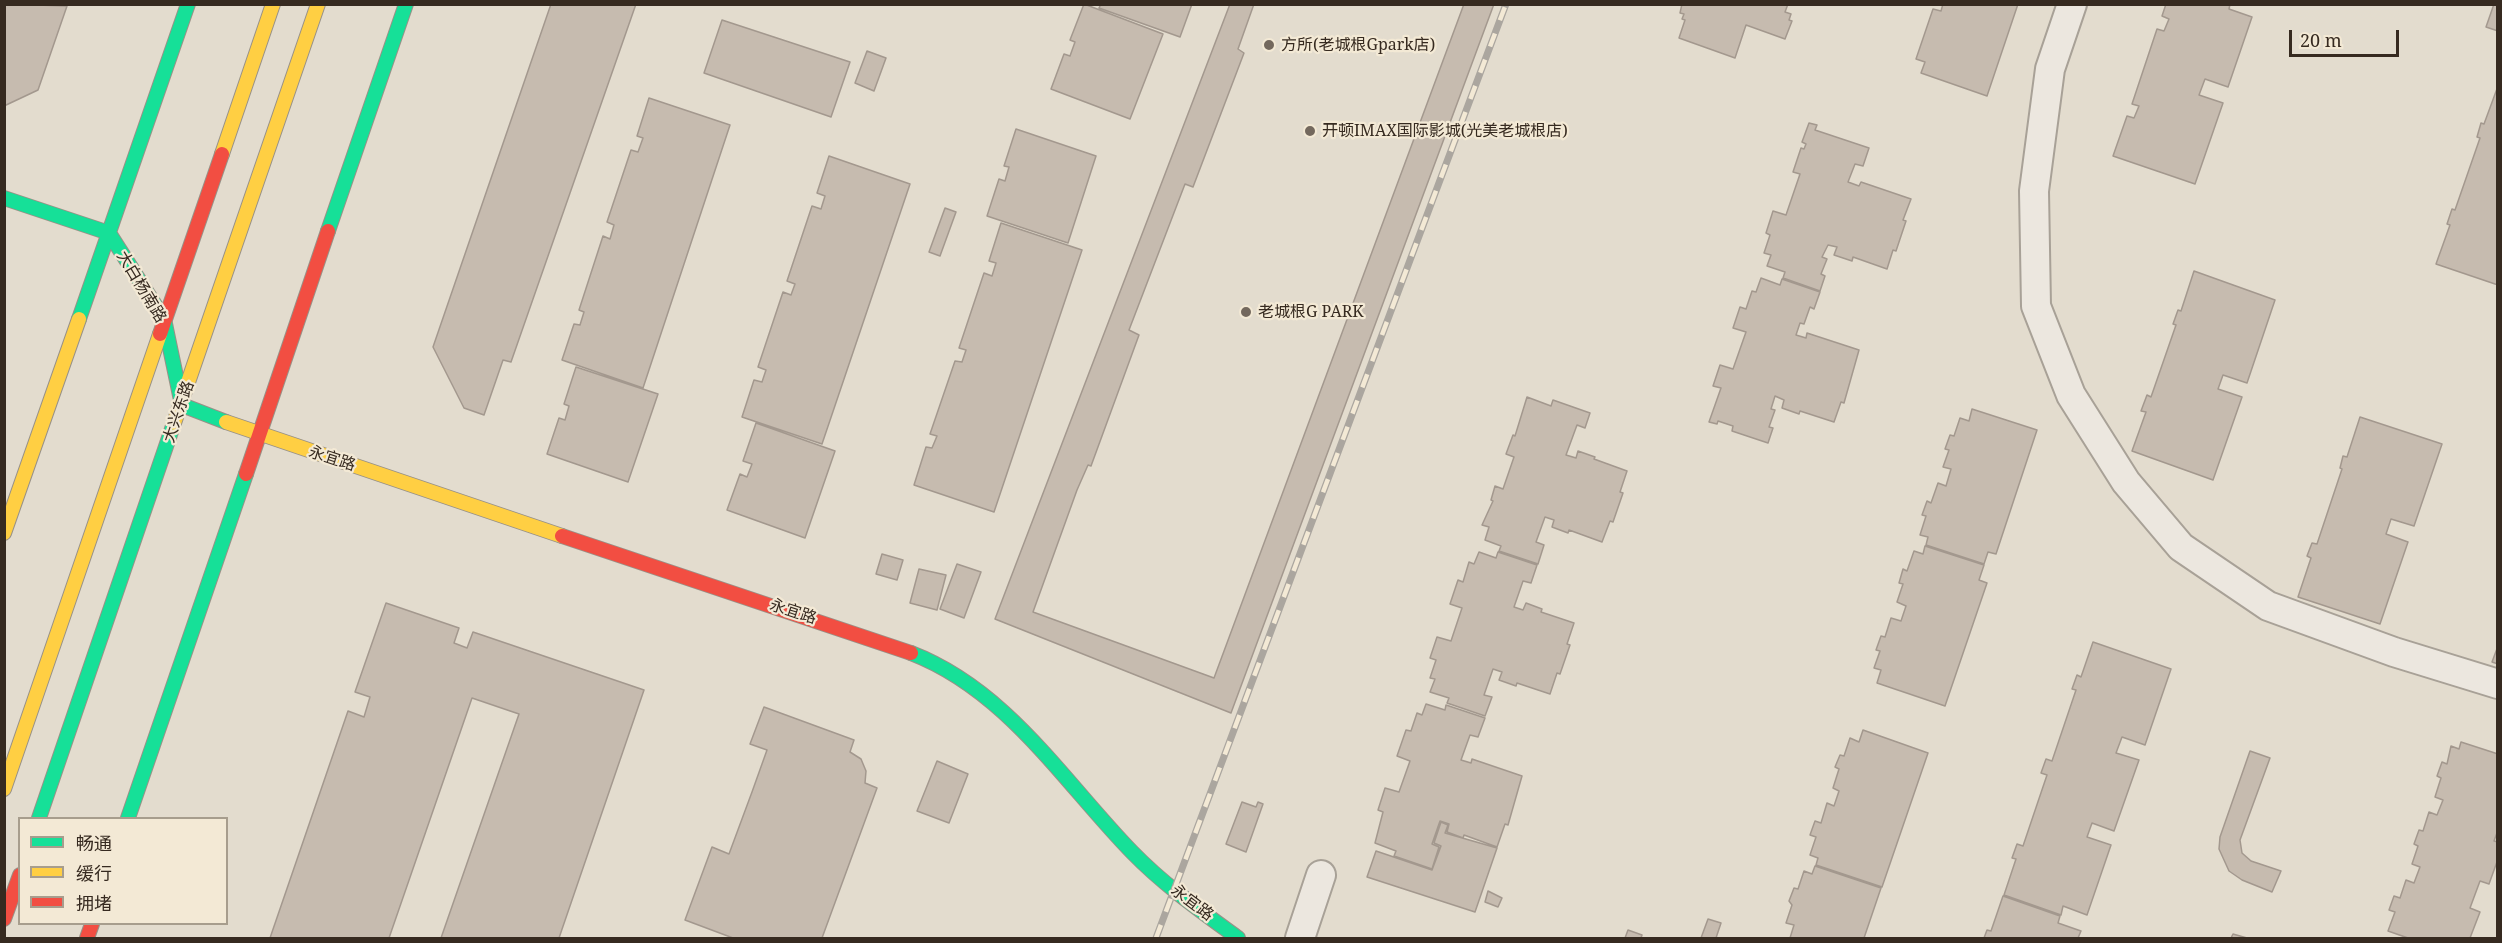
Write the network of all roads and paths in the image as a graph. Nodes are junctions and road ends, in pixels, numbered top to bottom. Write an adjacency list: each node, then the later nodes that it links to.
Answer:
1 (188, 4): 7 (main road)
2 (273, 4): 8 (main road)
3 (318, 4): 9 (main road, 大兴东路)
4 (406, 4): 10 (main road)
5 (2072, 4): 12 (street)
6 (4, 198): 7 (main road, 大白杨南路)
7 (109, 233): 8 (main road, 大白杨南路); 11 (main road)
8 (164, 319): 9 (main road, 大白杨南路); 13 (main road)
9 (182, 405): 10 (main road); 14 (main road, 大兴东路)
10 (259, 435): 15 (main road); 19 (main road, 永宜路)
11 (4, 533)
12 (2498, 684)
13 (4, 789)
14 (40, 817)
15 (129, 817)
16 (1321, 875): 20 (street)
17 (18, 880): 18 (main road)
18 (4, 919)
19 (1238, 939)
20 (1300, 939)

